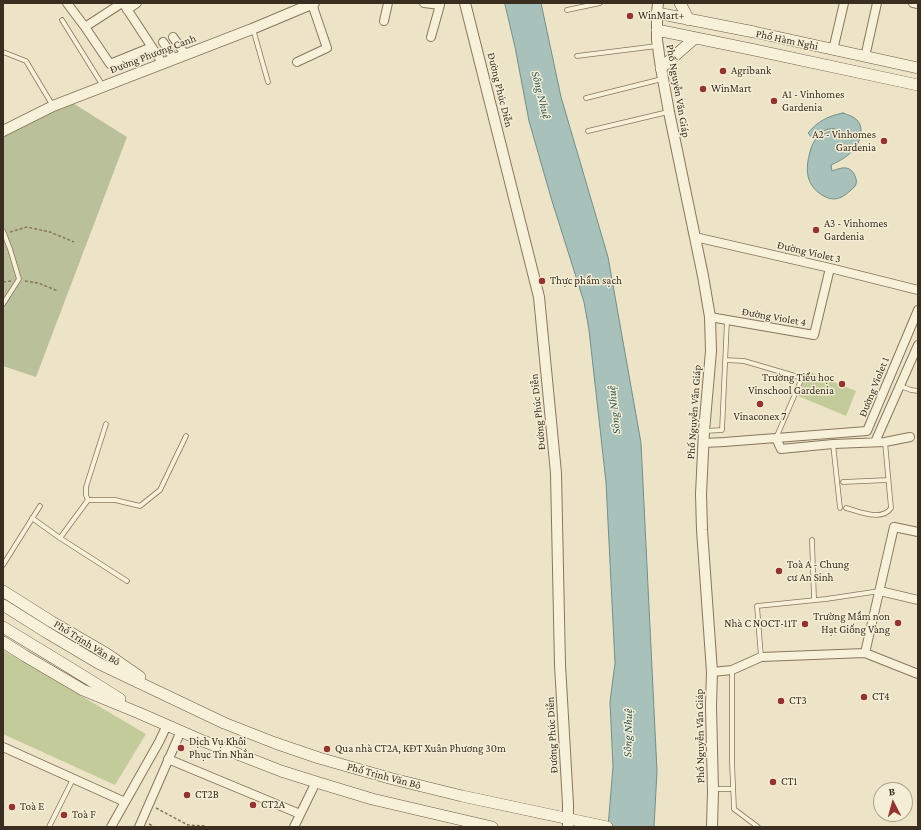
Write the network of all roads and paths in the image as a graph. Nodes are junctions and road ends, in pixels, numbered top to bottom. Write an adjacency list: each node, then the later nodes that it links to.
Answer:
1 (67, 3): 20 (street)
2 (138, 3): 14 (street)
3 (313, 3): 21 (street, Đường Phương Canh); 35 (street)
4 (388, 3): 19 (street)
5 (424, 3): 12 (street)
6 (465, 3): 111 (street, Đường Phúc Diễn)
7 (597, 3): 16 (lane)
8 (680, 3): 18 (main road)
9 (844, 3): 29 (street)
10 (877, 3): 33 (street)
11 (913, 3): 13 (street)
12 (440, 4): 24 (street)
13 (918, 4)
14 (124, 5): 20 (street); 28 (street)
15 (657, 8): 18 (main road, Phố Hàm Nghi); 22 (street, Phố Nguyễn Văn Giáp)
16 (567, 10)
17 (62, 20): 41 (lane)
18 (689, 20): 29 (main road, Phố Hàm Nghi)
19 (384, 21)
20 (85, 27): 28 (street)
21 (252, 29): 31 (street, Đường Phương Canh); 39 (lane)
22 (657, 30): 25 (main road, Phố Hàm Nghi); 27 (street, Phố Nguyễn Văn Giáp)
23 (173, 37): 31 (street)
24 (431, 37)
25 (695, 38): 38 (main road); 40 (main road, Phố Hàm Nghi)
26 (164, 42): 34 (street)
27 (657, 46): 32 (lane); 38 (street, Phố Nguyễn Văn Giáp)
28 (152, 47): 36 (street)
29 (833, 50): 33 (main road, Phố Hàm Nghi)
30 (3, 52): 43 (lane)
31 (185, 54): 34 (street, Đường Phương Canh)
32 (577, 56)
33 (865, 57): 37 (main road, Phố Hàm Nghi)
34 (174, 59): 36 (street, Đường Phương Canh)
35 (297, 62)
36 (163, 64): 41 (street, Đường Phương Canh)
37 (918, 68)
38 (662, 73): 42 (lane); 44 (street, Phố Nguyễn Văn Giáp)
39 (268, 82)
40 (918, 85)
41 (103, 87): 43 (street, Đường Phương Canh)
42 (586, 98)
43 (53, 106): 45 (street, Đường Phương Canh)
44 (669, 112): 46 (lane); 48 (street, Phố Nguyễn Văn Giáp)
45 (3, 131)
46 (588, 131)
47 (4, 232): 49 (path); 51 (lane)
48 (694, 237): 50 (street, Đường Violet 3); 57 (street, Phố Nguyễn Văn Giáp)
49 (74, 242)
50 (830, 268): 53 (street, Đường Violet 3); 58 (street, Đường Violet 4)
51 (19, 280): 52 (path); 54 (path); 55 (lane)
52 (3, 282)
53 (918, 290)
54 (58, 291)
55 (3, 304)
56 (918, 310): 68 (street, Đường Violet 1)
57 (710, 317): 58 (street, Đường Violet 4); 65 (street, Phố Nguyễn Văn Giáp)
58 (727, 320): 60 (lane)
59 (918, 345): 61 (street)
60 (725, 360): 64 (lane); 68 (lane)
61 (900, 386): 62 (lane); 70 (street)
62 (918, 392)
63 (106, 424): 76 (lane)
64 (722, 430): 65 (lane); 69 (lane)
65 (704, 431): 72 (street, Phố Nguyễn Văn Giáp)
66 (186, 436): 76 (lane)
67 (910, 437): 71 (street)
68 (776, 438): 69 (street); 73 (street)
69 (724, 442): 72 (street)
70 (874, 442): 71 (street); 73 (street)
71 (885, 442): 74 (lane)
72 (704, 443): 96 (street, Phố Nguyễn Văn Giáp)
73 (833, 444): 78 (lane)
74 (888, 480): 75 (lane); 79 (lane)
75 (843, 482)
76 (88, 500): 82 (lane)
77 (40, 506): 80 (lane)
78 (840, 508)
79 (846, 508)
80 (32, 518): 82 (lane); 84 (lane)
81 (918, 532): 87 (street)
82 (60, 538): 85 (lane)
83 (812, 540): 88 (lane)
84 (3, 565)
85 (127, 581)
86 (3, 591): 98 (main road, Phố Trịnh Văn Bô)
87 (880, 591): 88 (lane); 89 (street); 93 (street)
88 (814, 599): 94 (lane)
89 (918, 600)
90 (3, 605): 98 (main road, Phố Trịnh Văn Bô)
91 (3, 627): 99 (main road)
92 (3, 642): 99 (main road)
93 (865, 652): 94 (street); 97 (street)
94 (761, 658): 95 (street)
95 (732, 670): 96 (street); 107 (lane)
96 (712, 672): 106 (street, Phố Nguyễn Văn Giáp)
97 (918, 674)
98 (169, 697): 111 (main road, Phố Trịnh Văn Bô)
99 (139, 713): 100 (main road)
100 (167, 725): 101 (main road); 108 (street)
101 (181, 731): 103 (street); 105 (main road)
102 (4, 749): 104 (street)
103 (168, 759): 109 (street); 110 (street)
104 (73, 779): 108 (street); 112 (lane)
105 (316, 782): 110 (street); 117 (main road)
106 (713, 789): 107 (lane); 119 (street, Phố Nguyễn Văn Giáp)
107 (733, 789): 120 (lane)
108 (125, 802): 113 (street)
109 (149, 804): 114 (street); 115 (path)
110 (300, 814): 116 (street)
111 (568, 823): 118 (main road, Phố Trịnh Văn Bô)
112 (50, 827)
113 (111, 827)
114 (139, 827)
115 (206, 827)
116 (294, 827)
117 (492, 827)
118 (607, 827)
119 (712, 827)
120 (758, 827)

